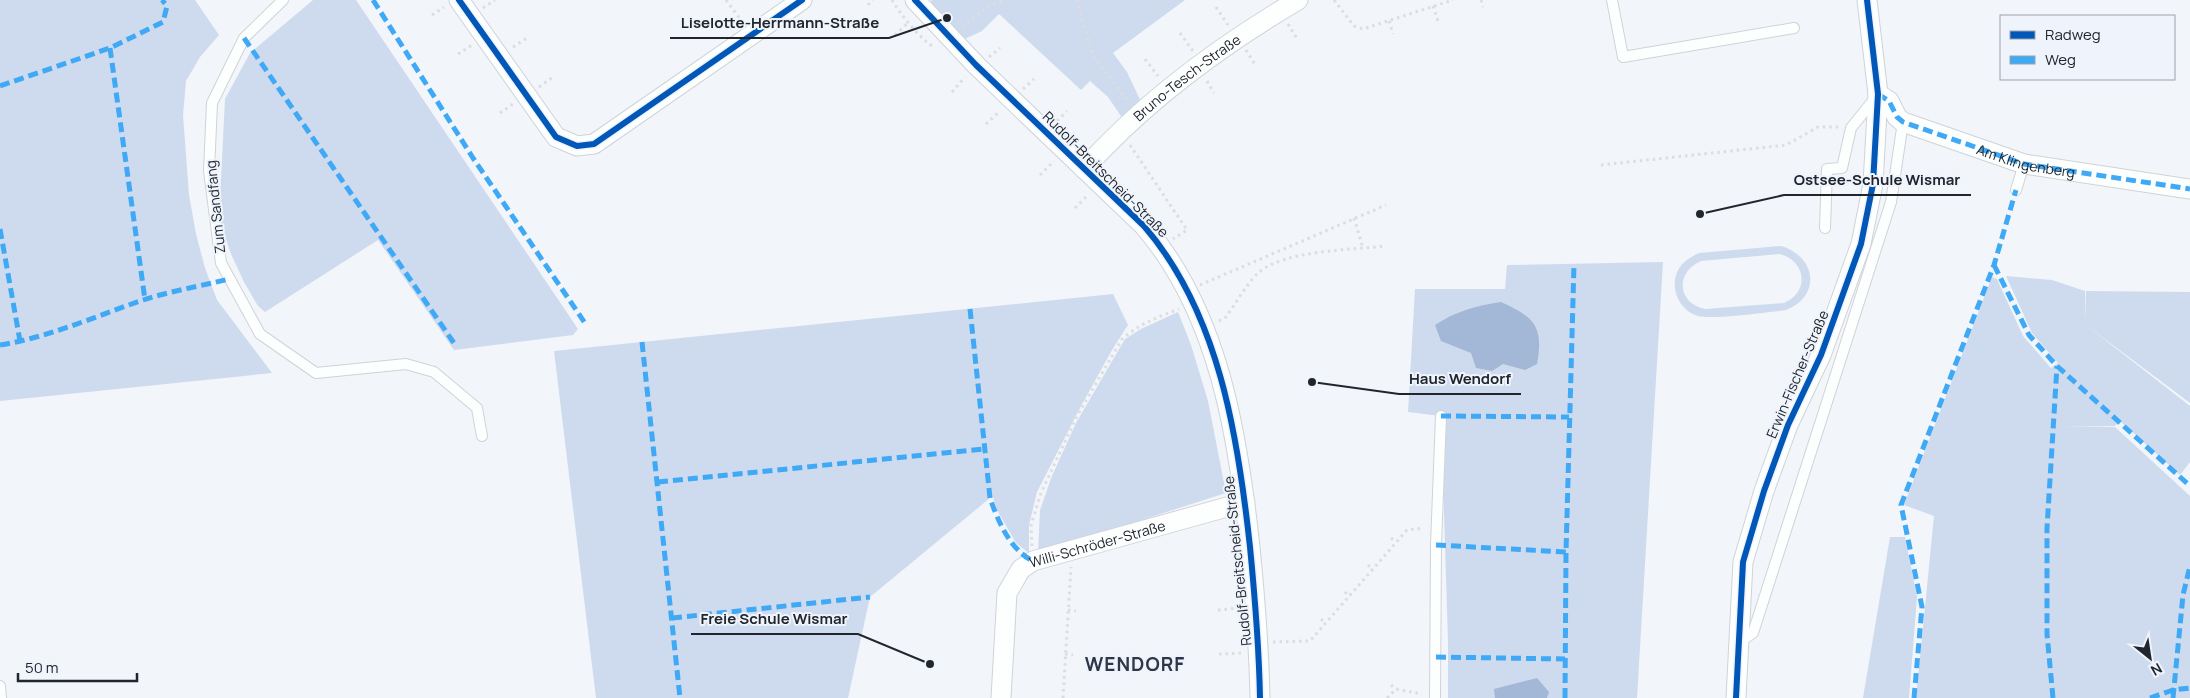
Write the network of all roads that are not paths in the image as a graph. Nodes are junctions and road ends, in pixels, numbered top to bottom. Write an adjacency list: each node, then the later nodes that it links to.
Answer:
1 (283, 0): 17 (lane, Zum Sandfang)
2 (459, 0): 3 (street)
3 (802, 0)
4 (915, 0): 12 (street, Rudolf-Breitscheid-Straße)
5 (1298, 0): 12 (street, Bruno-Tesch-Straße)
6 (1612, 0): 8 (lane)
7 (1867, 0): 9 (street, Erwin-Fischer-Straße)
8 (1794, 28)
9 (1878, 94): 10 (street); 15 (lane); 19 (street, Erwin-Fischer-Straße)
10 (1903, 122): 11 (street, Am Klingenberg); 19 (lane)
11 (2024, 164): 13 (street, Am Klingenberg); 14 (lane)
12 (1084, 169): 18 (street, Rudolf-Breitscheid-Straße)
13 (2190, 189)
14 (2016, 190)
15 (1825, 228)
16 (1440, 416): 24 (lane)
17 (482, 436)
18 (1245, 502): 22 (street, Willi-Schröder-Straße); 23 (street, Rudolf-Breitscheid-Straße)
19 (1739, 642): 25 (street, Erwin-Fischer-Straße)
20 (0, 686): 21 (lane)
21 (1, 698)
22 (1001, 698)
23 (1260, 698)
24 (1435, 698)
25 (1736, 698)

